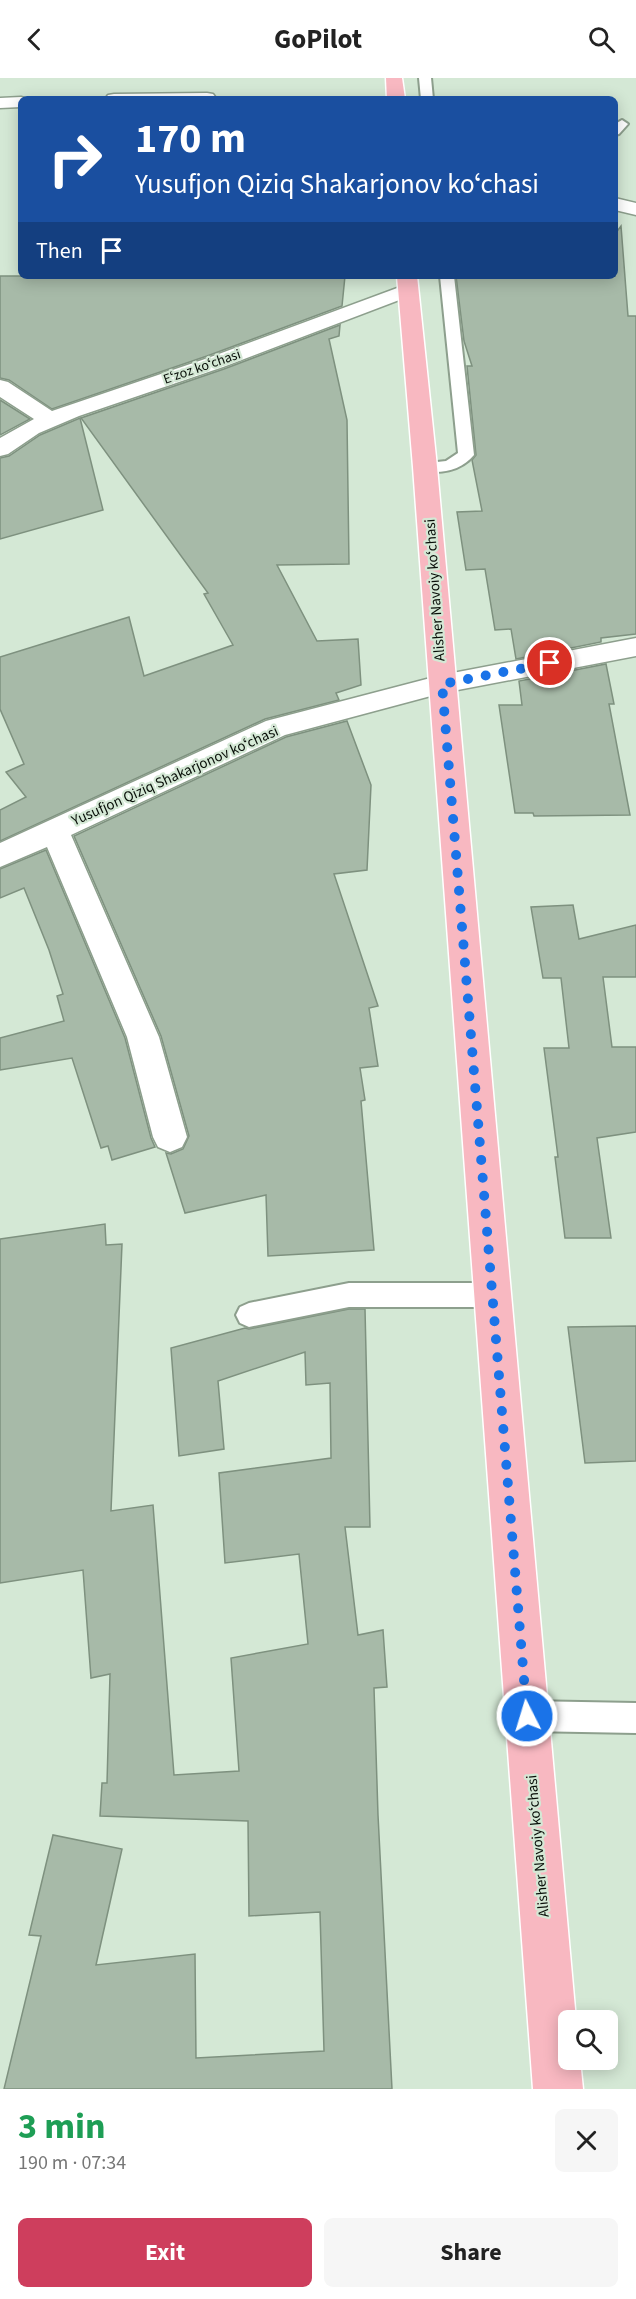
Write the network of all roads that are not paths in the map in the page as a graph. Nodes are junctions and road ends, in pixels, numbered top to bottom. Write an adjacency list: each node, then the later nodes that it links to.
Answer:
1 (178, 78): 4 (street)
2 (394, 78): 5 (main road)
3 (425, 78): 6 (lane)
4 (205, 96)
5 (396, 96)
6 (428, 96)
7 (18, 102): 8 (street)
8 (0, 103)
9 (618, 205): 10 (street)
10 (636, 208)
11 (447, 279): 16 (lane)
12 (408, 283): 14 (street, Eʻzoz koʻchasi); 16 (main road, Alisher Navoiy koʻchasi)
13 (0, 387): 14 (street)
14 (51, 420): 15 (street, Eʻzoz koʻchasi)
15 (0, 449)
16 (425, 467): 18 (main road, Alisher Navoiy koʻchasi)
17 (636, 647): 18 (street, Yusufjon Qiziq Shakarjonov koʻchasi)
18 (442, 684): 19 (street, Yusufjon Qiziq Shakarjonov koʻchasi); 22 (main road, Alisher Navoiy koʻchasi)
19 (55, 831): 20 (street, Yusufjon Qiziq Shakarjonov koʻchasi); 21 (street)
20 (0, 856)
21 (170, 1137)
22 (493, 1295): 23 (lane); 24 (main road, Alisher Navoiy koʻchasi)
23 (249, 1315)
24 (527, 1716): 25 (lane); 26 (main road, Alisher Navoiy koʻchasi)
25 (636, 1718)
26 (558, 2089)

